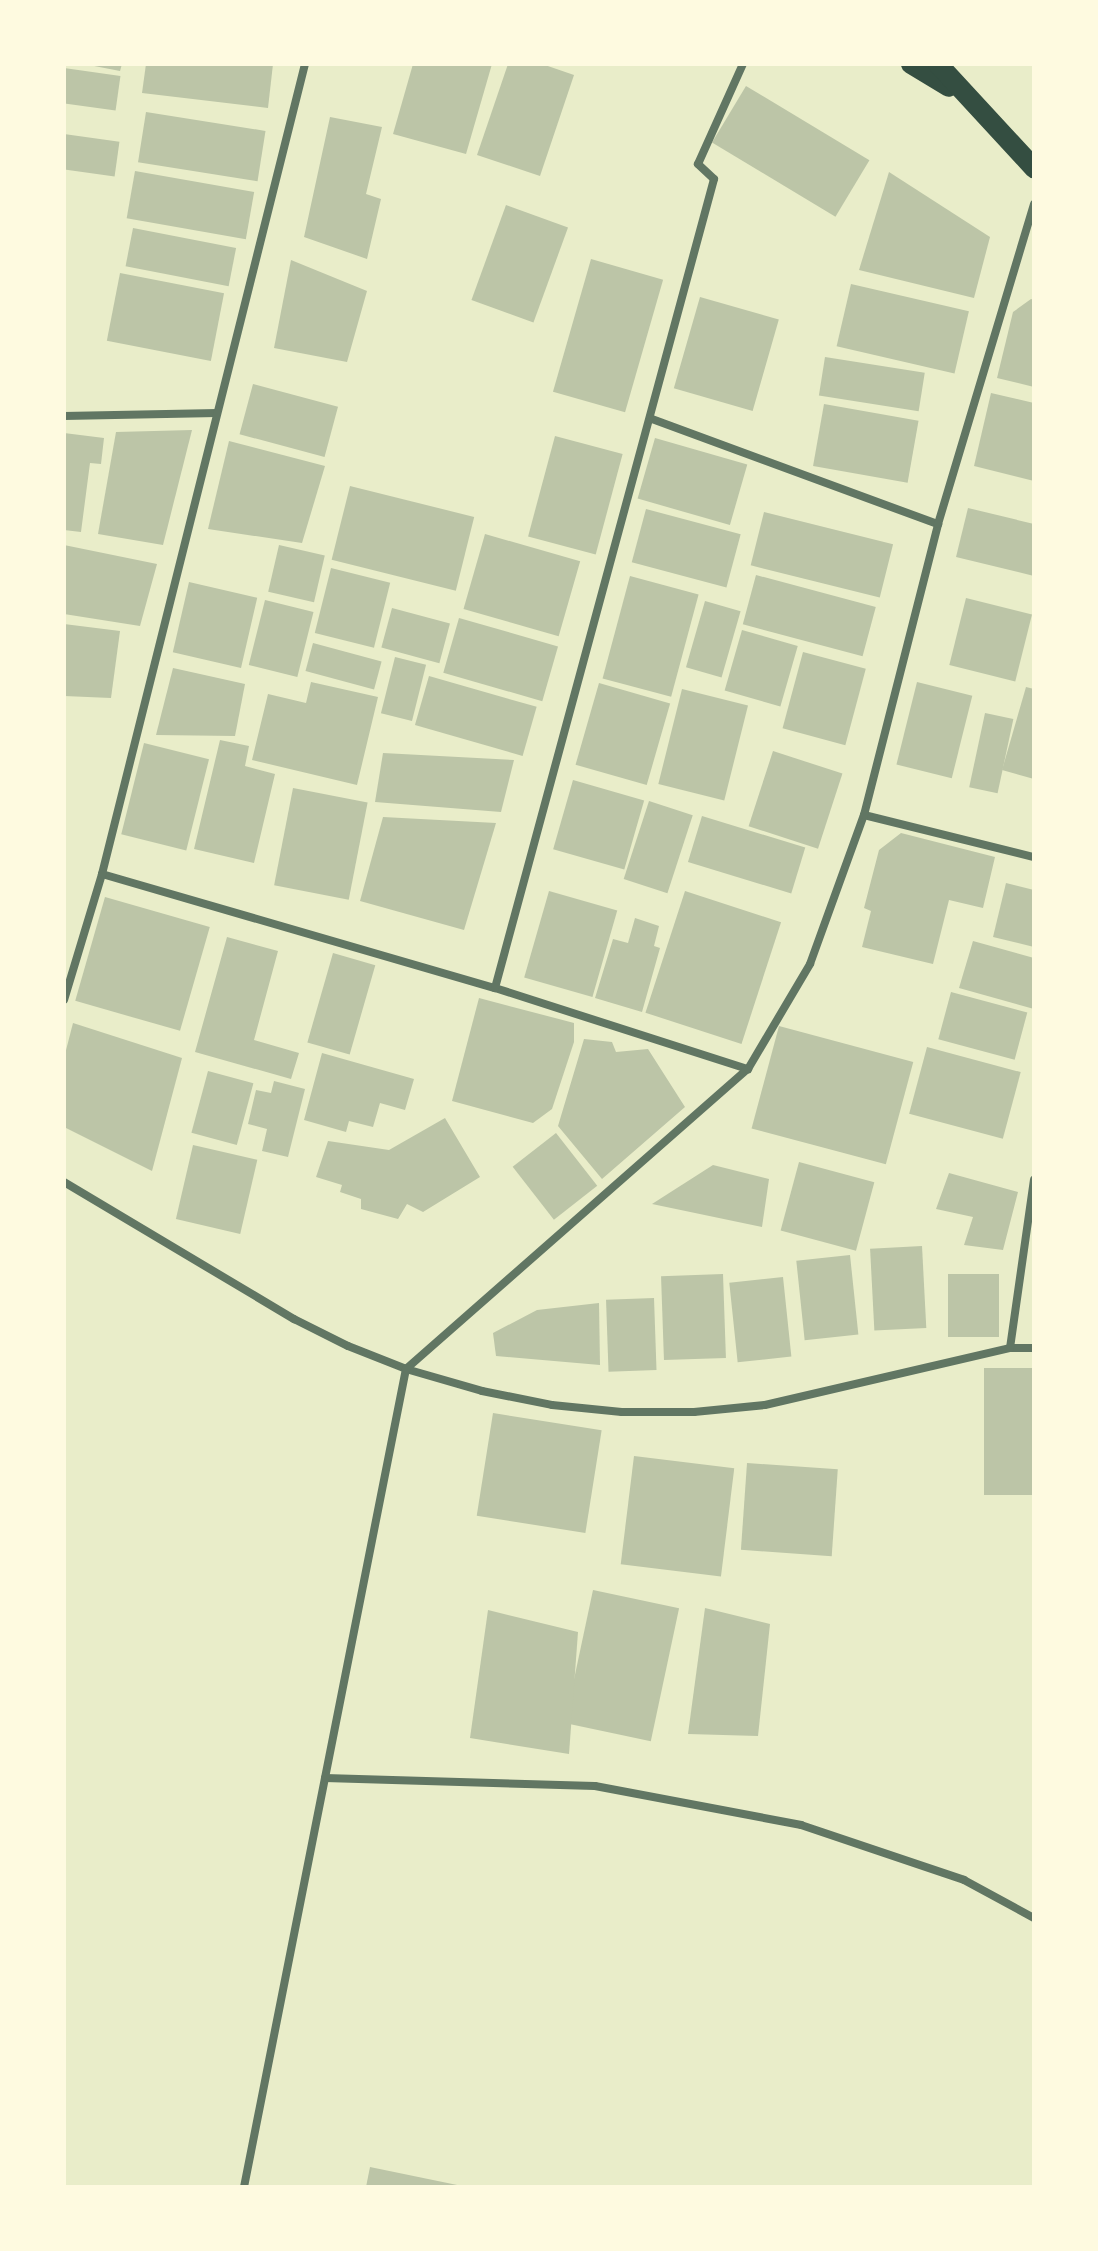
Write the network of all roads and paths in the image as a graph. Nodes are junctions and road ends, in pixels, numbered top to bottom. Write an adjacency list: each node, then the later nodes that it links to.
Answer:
1 (305, 64): 8 (street)
2 (743, 64): 10 (street)
3 (911, 64): 5 (main road)
4 (938, 64): 5 (main road)
5 (972, 101): 6 (main road)
6 (1034, 168)
7 (1034, 204): 11 (street)
8 (217, 413): 9 (street); 14 (street)
9 (64, 416)
10 (652, 419): 11 (street); 15 (street)
11 (938, 524): 12 (street)
12 (864, 815): 13 (street); 17 (street)
13 (1034, 857)
14 (102, 874): 15 (street); 16 (street)
15 (495, 988): 17 (street)
16 (64, 1000)
17 (748, 1069): 22 (street)
18 (1034, 1180): 20 (street)
19 (64, 1182): 22 (street)
20 (1010, 1348): 21 (street); 22 (street)
21 (1034, 1348)
22 (406, 1369): 23 (street)
23 (325, 1778): 24 (street); 25 (street)
24 (1034, 1918)
25 (244, 2187)

